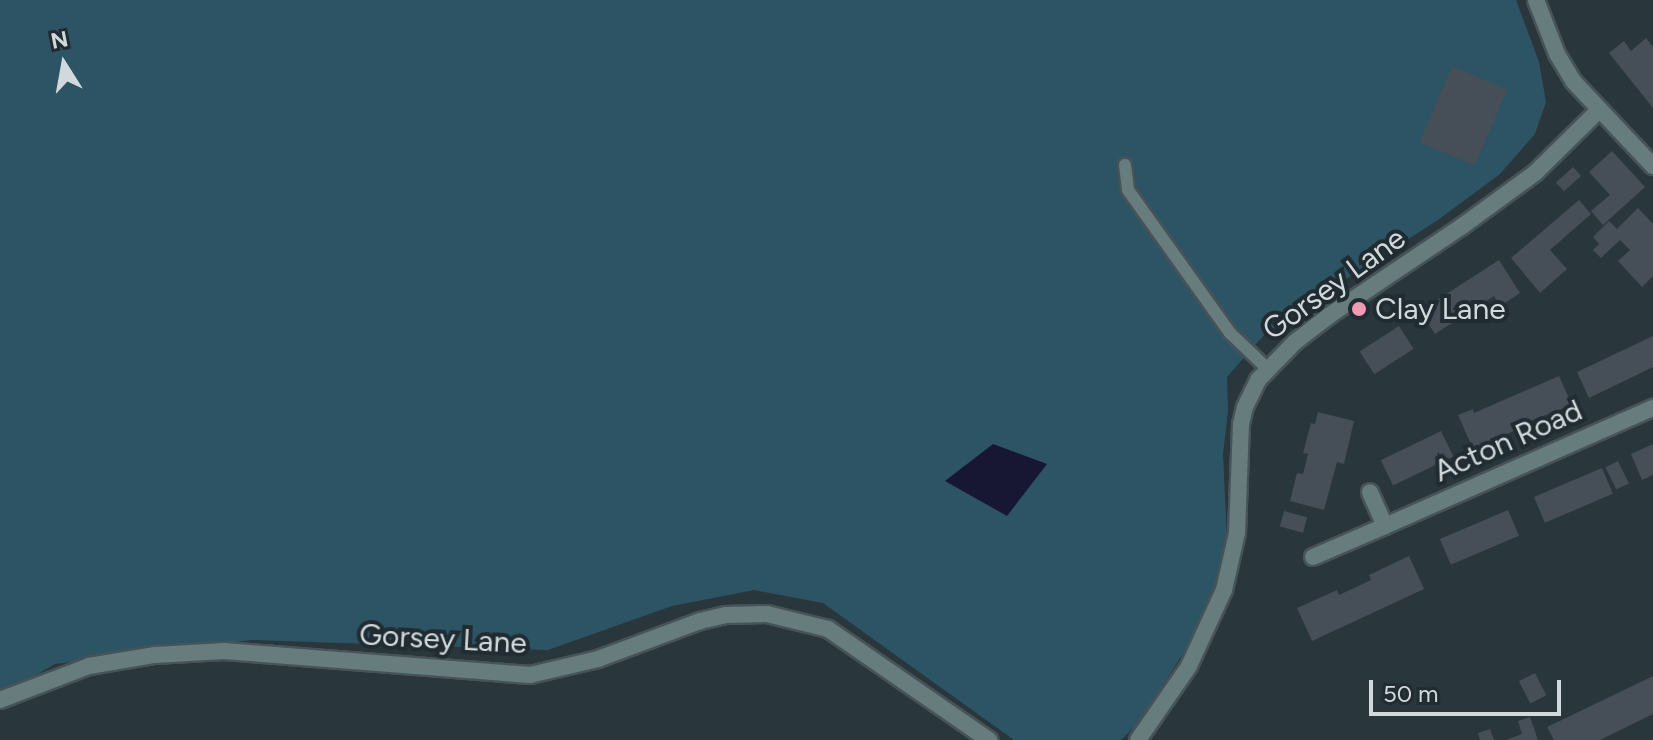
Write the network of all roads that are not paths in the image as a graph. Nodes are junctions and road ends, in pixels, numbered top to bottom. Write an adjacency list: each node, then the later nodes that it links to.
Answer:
1 (1536, 0): 2 (street)
2 (1598, 111): 4 (street); 5 (street, Gorsey Lane)
3 (1125, 165): 5 (lane)
4 (1653, 166)
5 (1268, 369): 12 (street, Gorsey Lane)
6 (1653, 408): 8 (street, Acton Road)
7 (1370, 492): 8 (street)
8 (1385, 526): 9 (street, Acton Road)
9 (1313, 557)
10 (0, 700): 11 (street, Gorsey Lane)
11 (989, 740)
12 (1138, 740)

